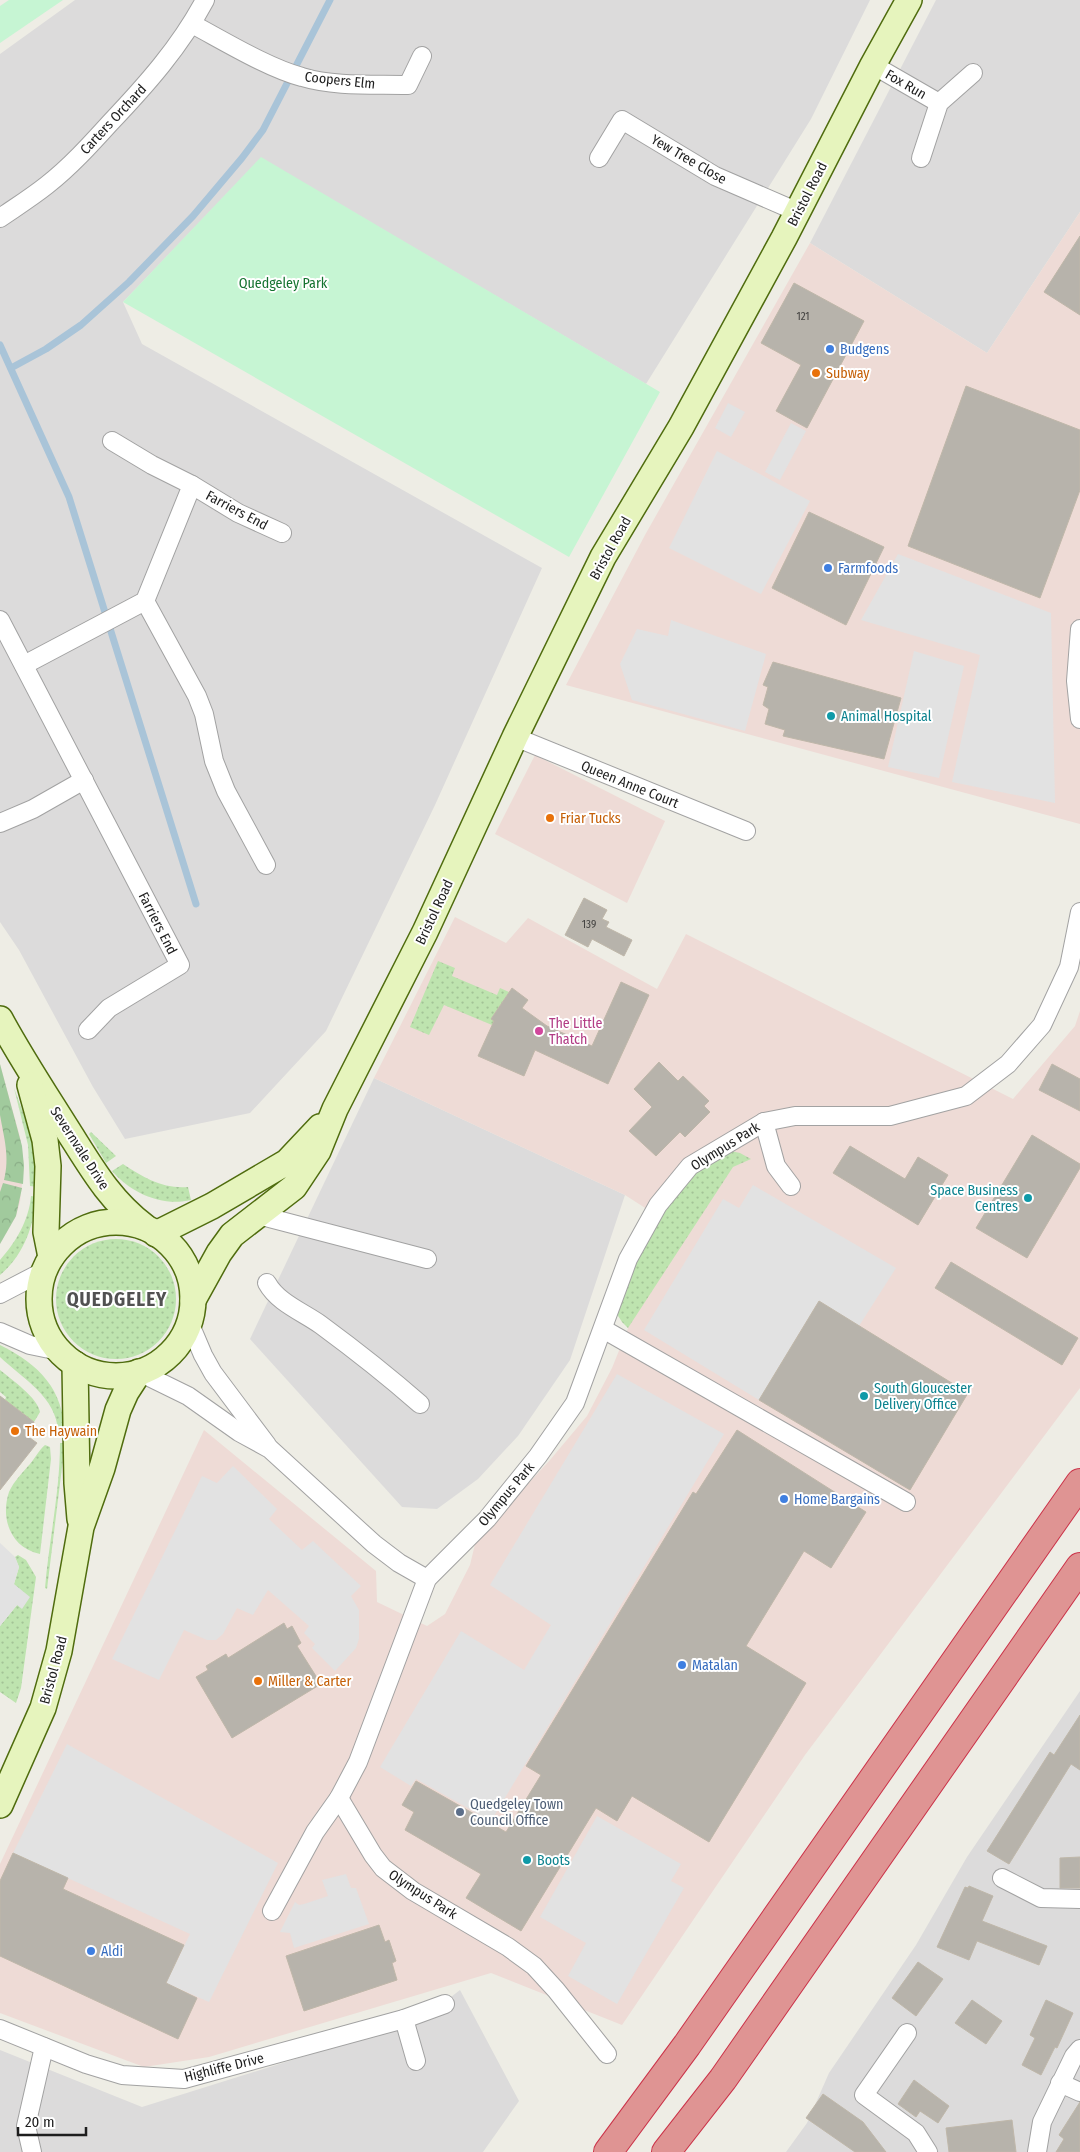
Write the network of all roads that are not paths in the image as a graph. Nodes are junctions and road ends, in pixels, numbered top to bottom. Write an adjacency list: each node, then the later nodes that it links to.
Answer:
1 (205, 0): 3 (street, Carters Orchard)
2 (909, 0): 5 (main road, Bristol Road)
3 (192, 24): 4 (street, Coopers Elm); 11 (street, Carters Orchard)
4 (422, 56)
5 (873, 64): 7 (street, Fox Run); 10 (main road, Bristol Road)
6 (973, 73): 7 (street, Fox Run)
7 (939, 102): 9 (street, Fox Run)
8 (599, 158): 10 (street, Yew Tree Close)
9 (921, 158)
10 (798, 212): 20 (main road, Bristol Road)
11 (0, 218)
12 (112, 441): 13 (street, Farriers End)
13 (192, 485): 14 (street, Farriers End); 15 (street, Farriers End)
14 (282, 533)
15 (145, 601): 18 (street); 24 (street)
16 (0, 620): 18 (street, Farriers End)
17 (1080, 629): 19 (street)
18 (24, 665): 21 (street, Farriers End)
19 (1080, 719)
20 (514, 736): 23 (street, Queen Anne Court); 29 (main road, Bristol Road)
21 (84, 780): 22 (street); 27 (street, Farriers End)
22 (0, 822)
23 (746, 831)
24 (266, 865)
25 (1080, 912): 30 (street, Olympus Park)
26 (0, 1019): 28 (main road, Severnvale Drive)
27 (88, 1030)
28 (22, 1059): 33 (main road, Severnvale Drive); 35 (main road, Severnvale Drive)
29 (336, 1109): 32 (main road, Bristol Road); 33 (main road, Bristol Road)
30 (764, 1122): 31 (street); 39 (street, Olympus Park)
31 (791, 1186)
32 (258, 1215): 34 (street); 38 (main road, Bristol Road)
33 (152, 1232): 35 (main road); 38 (main road)
34 (427, 1259)
35 (48, 1264): 37 (street); 41 (main road)
36 (267, 1283): 43 (street)
37 (0, 1294)
38 (191, 1311): 42 (main road); 44 (street)
39 (602, 1329): 46 (street); 49 (street, Olympus Park)
40 (0, 1332): 41 (street)
41 (67, 1358): 42 (main road); 47 (main road, Bristol Road)
42 (139, 1372): 44 (street); 47 (main road, Bristol Road)
43 (420, 1404)
44 (270, 1449): 49 (street)
45 (1080, 1483): 65 (highway)
46 (906, 1502)
47 (80, 1527): 51 (main road, Bristol Road)
48 (1080, 1567): 67 (highway)
49 (427, 1579): 50 (street, Olympus Park)
50 (339, 1798): 54 (street); 61 (street, Olympus Park)
51 (0, 1805)
52 (1002, 1878): 53 (street)
53 (1080, 1899)
54 (272, 1911)
55 (445, 2004): 56 (street, Highliffe Drive)
56 (404, 2019): 59 (street, Highliffe Drive); 62 (street)
57 (0, 2029): 59 (street, Highliffe Drive)
58 (907, 2033): 68 (street)
59 (44, 2047): 66 (street)
60 (1080, 2049): 63 (street)
61 (607, 2054)
62 (416, 2061)
63 (1060, 2083): 64 (street); 69 (street)
64 (1080, 2092)
65 (611, 2148)
66 (32, 2152)
67 (666, 2152)
68 (928, 2152)
69 (1037, 2152)

